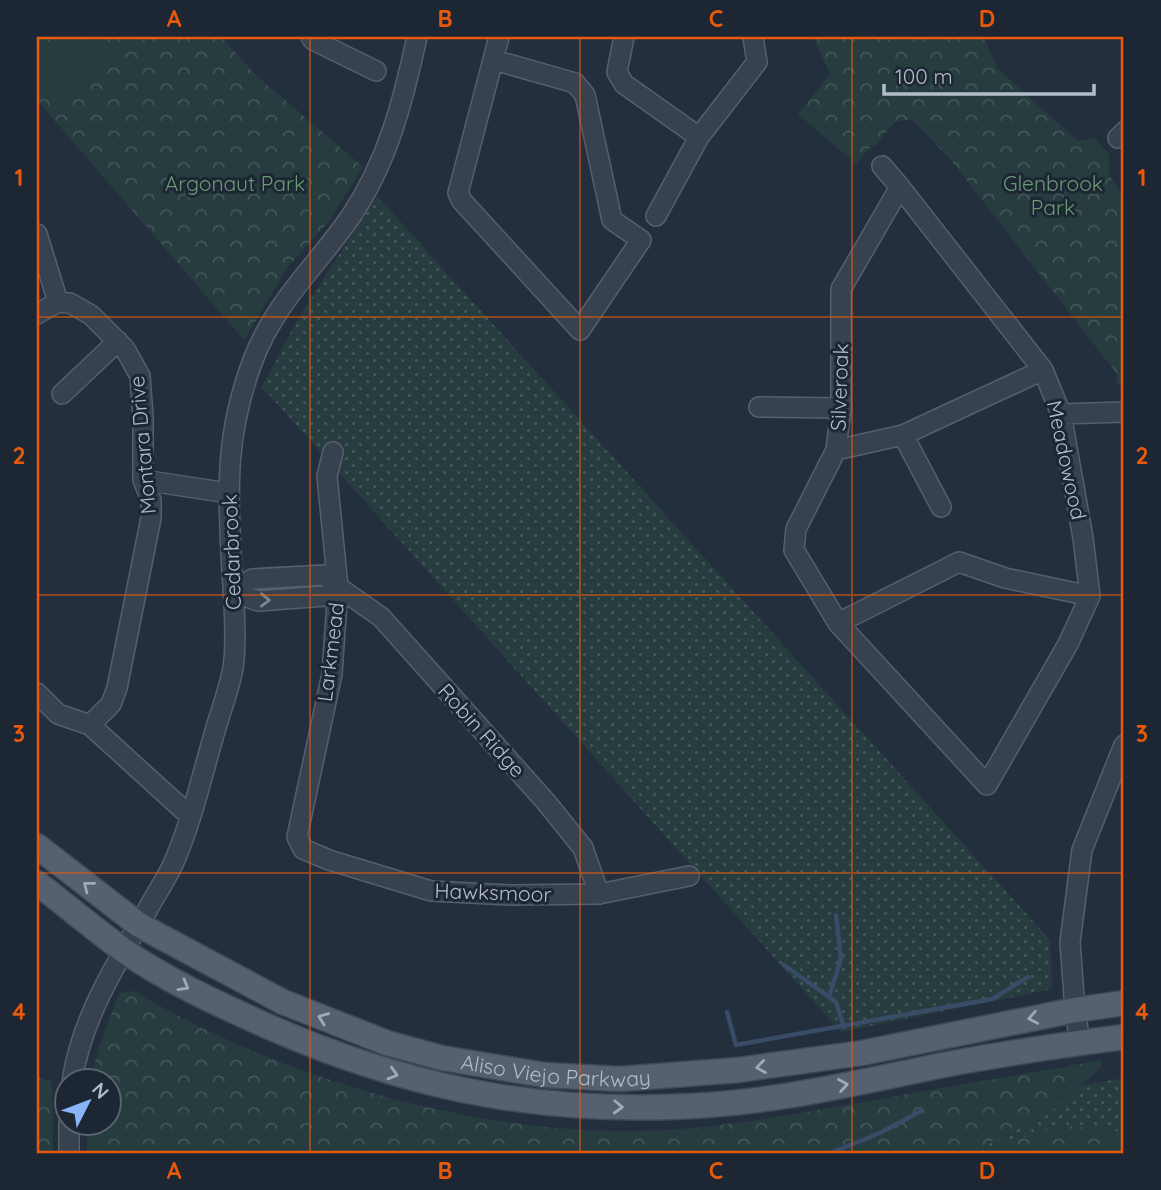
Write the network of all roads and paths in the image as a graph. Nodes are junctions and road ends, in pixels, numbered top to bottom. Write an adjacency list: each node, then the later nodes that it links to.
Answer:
1 (311, 37): 7 (street)
2 (417, 37): 26 (street, Cedarbrook)
3 (499, 37): 6 (street)
4 (624, 37): 8 (street)
5 (753, 37): 8 (street)
6 (494, 60): 6 (street)
7 (376, 71)
8 (699, 137): 11 (street)
9 (882, 166): 10 (street, Meadowood)
10 (900, 187): 16 (street, Meadowood); 19 (street, Silveroak)
11 (656, 216)
12 (37, 234): 13 (street)
13 (58, 302): 14 (street); 15 (street, Montara Drive)
14 (37, 314)
15 (118, 341): 17 (street); 25 (street, Montara Drive)
16 (1043, 370): 21 (street, Meadowood); 22 (street)
17 (61, 394)
18 (759, 407): 19 (street)
19 (841, 408): 23 (street, Silveroak)
20 (1124, 412): 21 (street)
21 (1061, 414): 31 (street, Meadowood)
22 (903, 435): 23 (street); 27 (street)
23 (836, 450): 33 (street, Silveroak)
24 (333, 452): 29 (street, Larkmead)
25 (143, 480): 26 (street); 35 (street, Montara Drive)
26 (228, 494): 30 (street, Cedarbrook)
27 (941, 507)
28 (305, 577): 29 (street, Robin Ridge); 30 (street, Robin Ridge); 32 (street)
29 (338, 587): 32 (street); 39 (street, Larkmead); 42 (street, Robin Ridge)
30 (233, 592): 32 (street, one-way to 32); 37 (street, Cedarbrook)
31 (1090, 596): 33 (street); 33 (street)
32 (306, 598)
33 (838, 623)
34 (37, 693): 35 (street)
35 (90, 724): 37 (street)
36 (1124, 745): 46 (street)
37 (190, 816): 43 (street, Cedarbrook)
38 (37, 846): 43 (main road, Aliso Viejo Parkway, one-way to 38)
39 (303, 849): 42 (street, Hawksmoor)
40 (689, 876): 42 (street, Hawksmoor)
41 (37, 883): 44 (main road, Aliso Viejo Parkway)
42 (599, 894)
43 (139, 925): 44 (street, Cedarbrook); 46 (main road, Aliso Viejo Parkway, one-way to 43)
44 (125, 951): 48 (main road, Aliso Viejo Parkway, one-way to 48); 49 (street, Cedarbrook)
45 (1124, 1003): 46 (main road, Aliso Viejo Parkway)
46 (1075, 1010): 48 (street)
47 (1124, 1037): 48 (main road, Aliso Viejo Parkway)
48 (1080, 1043)
49 (75, 1068)

